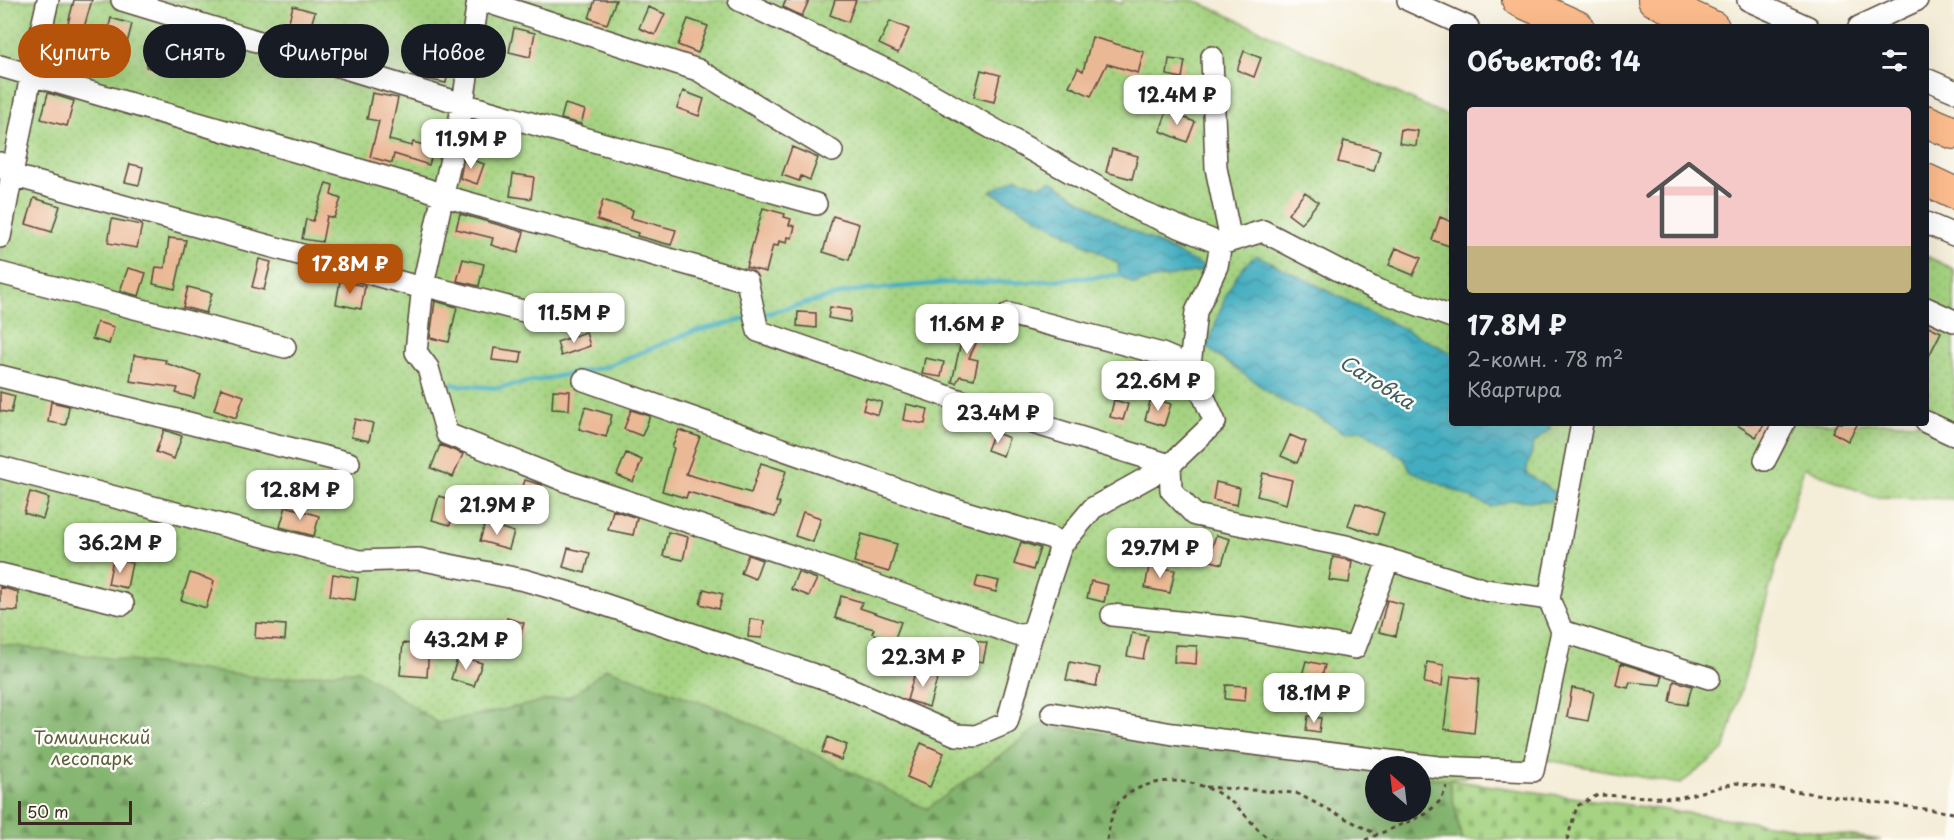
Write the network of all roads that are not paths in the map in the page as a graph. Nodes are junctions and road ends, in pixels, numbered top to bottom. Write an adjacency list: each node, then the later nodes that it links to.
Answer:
1 (48, 0): 10 (street)
2 (122, 0): 23 (street)
3 (479, 0): 23 (street); 26 (street)
4 (739, 0): 35 (street)
5 (1408, 0): 11 (street)
6 (1518, 0): 12 (highway)
7 (1654, 0): 13 (highway)
8 (1748, 0): 14 (street)
9 (1917, 0): 15 (street)
10 (43, 24)
11 (1461, 24)
12 (1571, 24)
13 (1706, 24)
14 (1801, 24)
15 (1865, 24)
16 (1212, 57): 35 (street)
17 (0, 66): 18 (street)
18 (18, 71)
19 (30, 78): 27 (street)
20 (41, 78): 30 (street)
21 (1929, 80): 22 (street)
22 (1954, 92)
23 (463, 104): 30 (street); 31 (street)
24 (1929, 122): 25 (highway)
25 (1954, 133)
26 (832, 151)
27 (5, 169): 34 (street); 37 (street)
28 (1929, 181): 29 (highway)
29 (1954, 193)
30 (444, 196): 37 (street); 53 (street)
31 (816, 204)
32 (1929, 225): 33 (street)
33 (1954, 235)
34 (0, 237)
35 (1226, 242): 40 (street); 44 (street)
36 (0, 273): 43 (street)
37 (423, 285): 41 (street); 62 (street)
38 (1929, 309): 42 (street)
39 (1009, 314): 44 (street)
40 (1449, 316)
41 (558, 320)
42 (1954, 321)
43 (285, 347)
44 (1190, 366): 53 (street)
45 (0, 376): 52 (street)
46 (584, 380): 55 (street)
47 (1929, 423): 50 (street)
48 (1581, 426): 58 (street)
49 (1782, 426): 51 (street)
50 (1954, 435)
51 (1765, 460)
52 (349, 463)
53 (1170, 465): 55 (street); 56 (street)
54 (0, 467): 62 (street)
55 (1061, 546): 62 (street)
56 (1389, 560): 58 (street); 60 (street)
57 (0, 574): 59 (street)
58 (1549, 599): 61 (street)
59 (123, 604)
60 (1112, 615)
61 (1562, 631): 63 (street); 64 (street)
62 (1032, 634)
63 (1709, 678)
64 (1052, 713)

